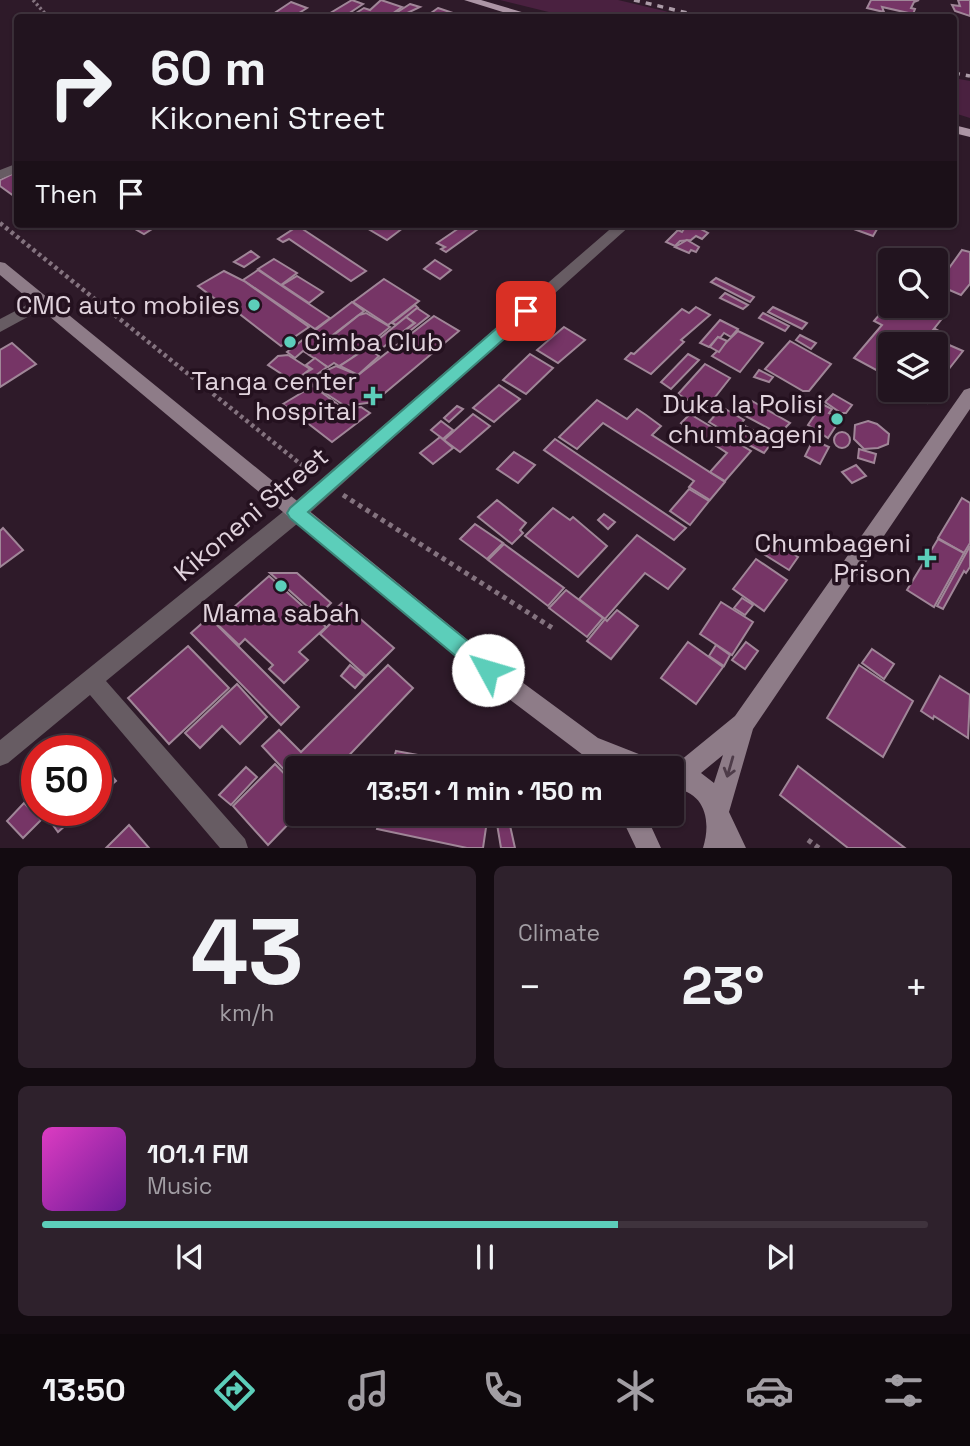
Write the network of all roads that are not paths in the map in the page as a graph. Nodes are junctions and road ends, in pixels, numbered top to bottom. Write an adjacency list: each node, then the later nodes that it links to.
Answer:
1 (469, 0): 2 (main road)
2 (519, 14)
3 (620, 228): 8 (street, Kikoneni Street)
4 (0, 267): 5 (main road)
5 (42, 302): 6 (street); 8 (main road)
6 (0, 326)
7 (970, 395): 10 (main road)
8 (296, 513): 9 (street, Kikoneni Street); 11 (main road)
9 (92, 680): 12 (street, Kikoneni Street); 18 (street)
10 (743, 724): 15 (main road); 17 (main road, one-way to 17)
11 (591, 747): 13 (main road); 14 (main road)
12 (0, 755)
13 (597, 756)
14 (615, 756)
15 (684, 769)
16 (684, 780): 17 (main road)
17 (719, 817): 19 (main road); 20 (main road)
18 (236, 848)
19 (715, 848)
20 (734, 848)

